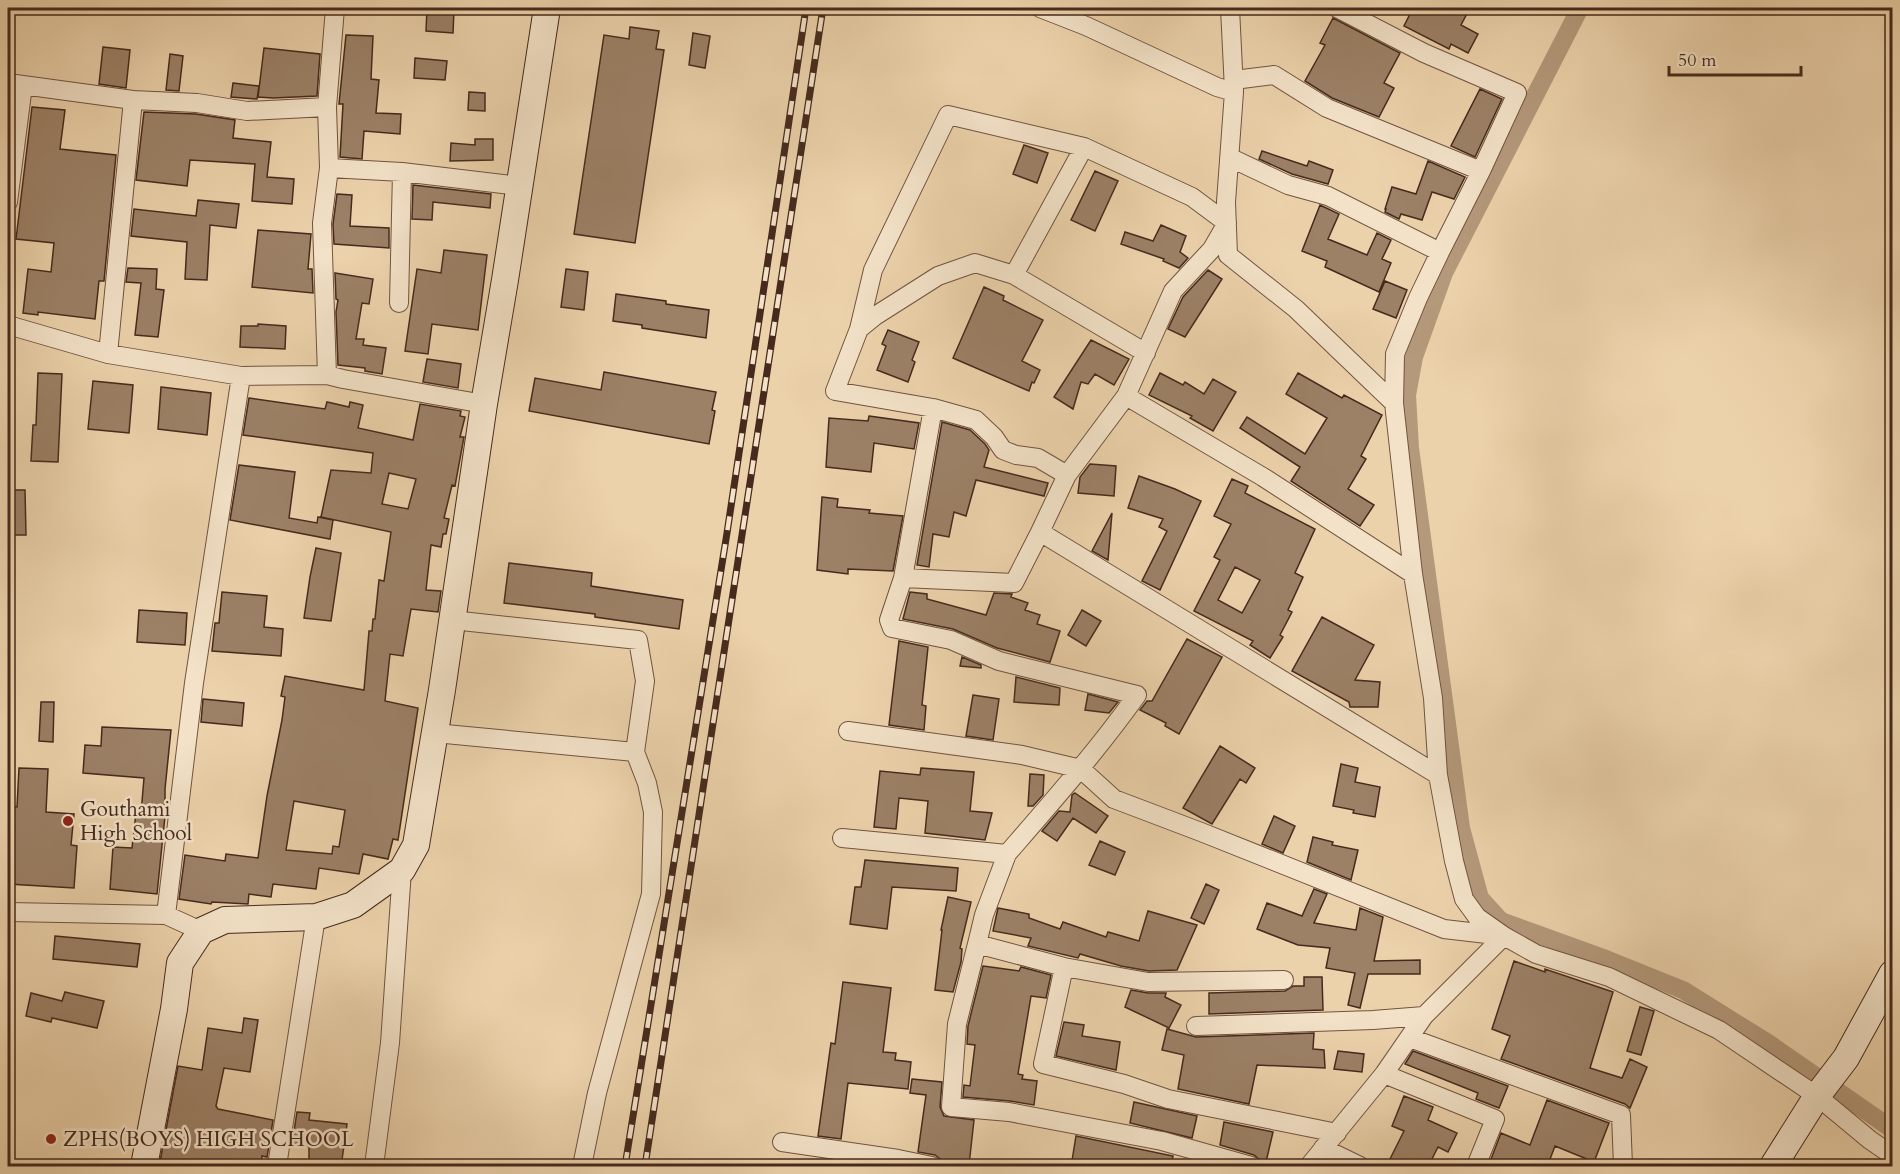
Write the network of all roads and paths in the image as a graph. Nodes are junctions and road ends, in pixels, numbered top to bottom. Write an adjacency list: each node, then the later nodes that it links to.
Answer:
1 (335, 8): 9 (street)
2 (547, 8): 15 (main road)
3 (1040, 8): 7 (street)
4 (1230, 8): 7 (street)
5 (1337, 8): 14 (street)
6 (15, 84): 8 (street); 16 (street)
7 (1234, 86): 11 (street); 14 (street)
8 (133, 100): 9 (street); 24 (street)
9 (327, 107): 12 (street)
10 (1084, 147): 17 (street); 19 (street); 22 (street)
11 (1231, 158): 17 (street); 18 (street)
12 (329, 168): 13 (street); 25 (street)
13 (402, 171): 15 (street); 20 (street)
14 (1481, 171): 18 (street)
15 (520, 186): 29 (main road)
16 (8, 202)
17 (1227, 223): 23 (street); 28 (street)
18 (1440, 252): 28 (street)
19 (1014, 275): 22 (street); 23 (street)
20 (399, 303)
21 (8, 325): 24 (street)
22 (859, 329): 30 (street)
23 (1146, 352): 27 (street)
24 (108, 354): 26 (street)
25 (327, 375): 26 (street); 29 (street)
26 (241, 376): 45 (street)
27 (1126, 396): 31 (street); 33 (street)
28 (1394, 403): 33 (street)
29 (484, 404): 35 (main road)
30 (933, 408): 31 (street); 34 (street)
31 (1067, 475): 32 (street)
32 (1040, 532): 34 (street); 40 (street)
33 (1413, 573): 40 (street)
34 (903, 578): 39 (street)
35 (452, 620): 37 (main road); 38 (street)
36 (848, 731): 39 (street)
37 (435, 733): 38 (street); 43 (main road)
38 (635, 752): 65 (street)
39 (1081, 769): 42 (street); 48 (street)
40 (1438, 775): 48 (street)
41 (842, 838): 42 (street)
42 (1007, 854): 49 (street)
43 (402, 870): 46 (main road); 64 (street)
44 (8, 912): 45 (street)
45 (166, 915): 47 (street)
46 (316, 917): 47 (main road); 63 (street)
47 (201, 931): 62 (main road)
48 (1504, 936): 53 (street); 57 (street)
49 (976, 944): 50 (street); 67 (street)
50 (1064, 967): 52 (street); 58 (street)
51 (1893, 974): 57 (main road)
52 (1284, 980)
53 (1424, 1016): 54 (street); 55 (street)
54 (1196, 1026)
55 (1410, 1038): 56 (street); 71 (street)
56 (1384, 1074): 58 (street); 70 (street)
57 (1821, 1091): 61 (street); 72 (main road)
58 (1337, 1132): 60 (street)
59 (782, 1142): 66 (street)
60 (1323, 1148): 68 (street); 69 (street)
61 (1893, 1155)
62 (144, 1167)
63 (277, 1167)
64 (374, 1167)
65 (582, 1167)
66 (932, 1167)
67 (1251, 1167)
68 (1309, 1167)
69 (1360, 1167)
70 (1476, 1167)
71 (1623, 1167)
72 (1773, 1167)

